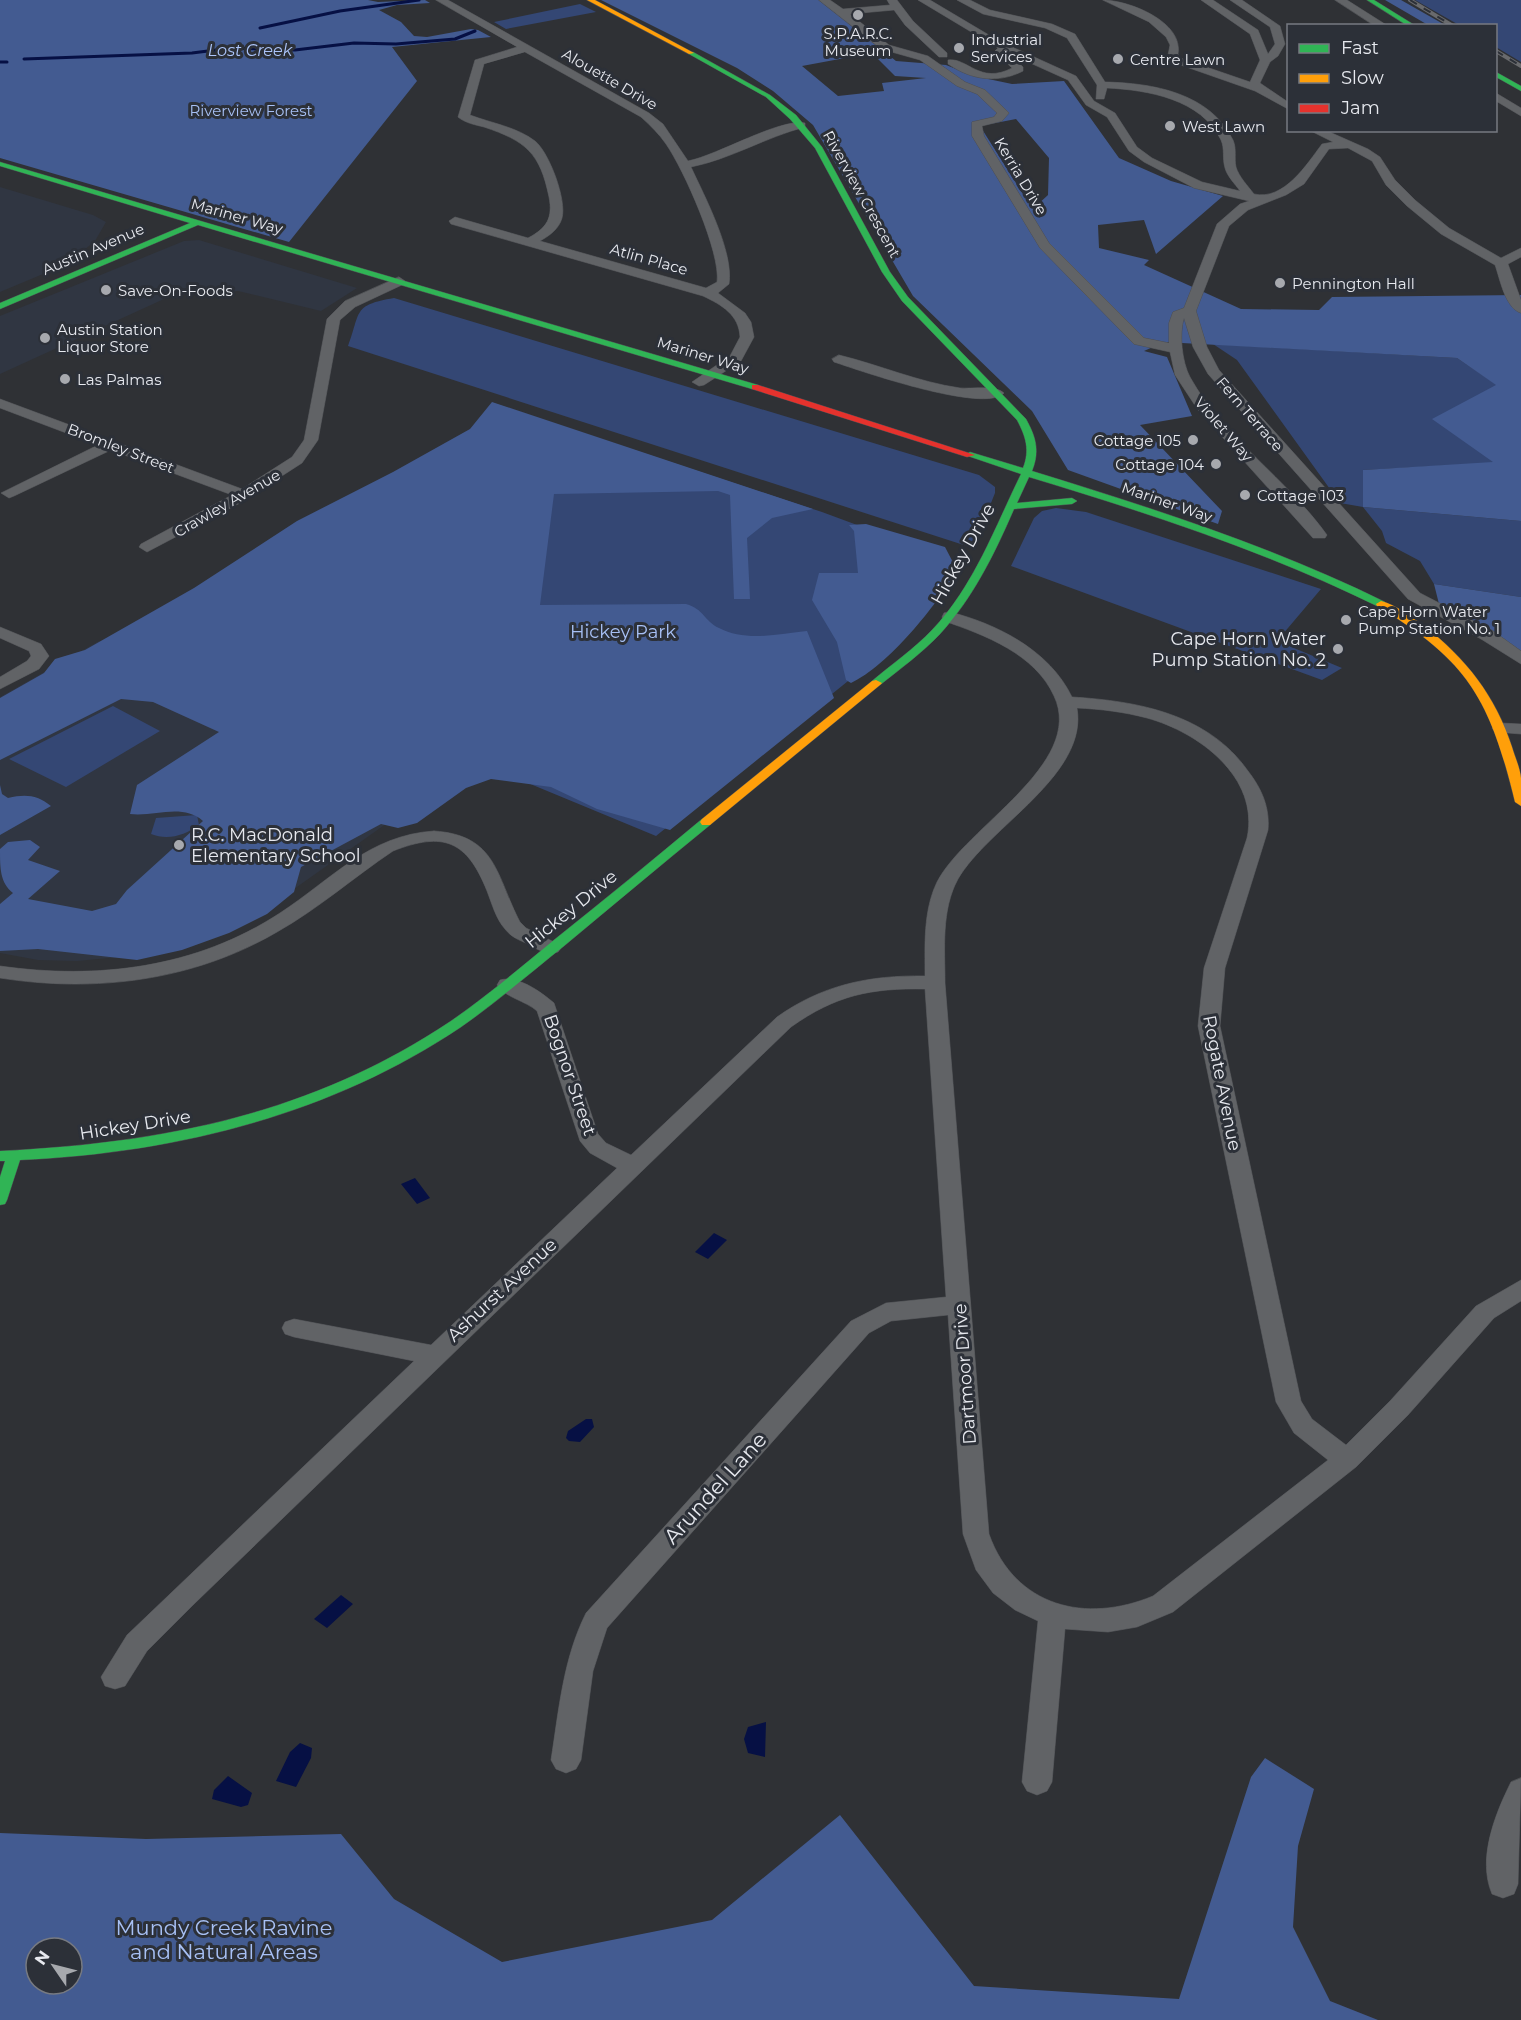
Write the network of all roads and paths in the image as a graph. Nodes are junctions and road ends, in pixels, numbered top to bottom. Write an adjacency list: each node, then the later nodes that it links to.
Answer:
1 (441, 0): 16 (street, Alouette Drive)
2 (590, 0): 26 (main road, Riverview Crescent)
3 (824, 0): 12 (street, Kerria Drive)
4 (923, 0): 15 (street)
5 (962, 0): 20 (street)
6 (1108, 0): 19 (street)
7 (1206, 0): 17 (street)
8 (1235, 0): 17 (street)
9 (1340, 0): 13 (street)
10 (1370, 0): 14 (main road)
11 (895, 3): 12 (street); 15 (street)
12 (848, 17): 49 (street, Kerria Drive)
13 (1380, 24)
14 (1410, 24)
15 (995, 43): 24 (street)
16 (526, 48): 31 (street, Alouette Drive); 40 (street)
17 (1265, 60): 19 (street)
18 (1497, 75): 21 (main road)
19 (1258, 83): 23 (street)
20 (1102, 85): 24 (street); 33 (street)
21 (1519, 88)
22 (1497, 97): 25 (street)
23 (1287, 105)
24 (1097, 106): 33 (street)
25 (1521, 113)
26 (801, 125): 31 (street); 52 (main road, Riverview Crescent)
27 (1315, 132): 28 (street); 29 (street)
28 (1347, 145): 29 (street); 42 (street)
29 (1320, 151): 33 (street)
30 (0, 164): 36 (main road, Mariner Way)
31 (685, 165): 45 (street, Alouette Drive)
32 (0, 174): 35 (main road, Mariner Way)
33 (1256, 198): 48 (street)
34 (455, 220): 40 (street, Atlin Place)
35 (162, 222): 37 (main road, Mariner Way); 39 (main road)
36 (198, 222): 37 (main road, Austin Avenue); 43 (main road, Mariner Way)
37 (184, 228): 38 (main road, Mariner Way); 39 (main road, Austin Avenue)
38 (207, 235): 39 (main road); 44 (main road, Mariner Way)
39 (154, 242): 46 (main road, Austin Avenue)
40 (529, 242): 45 (street, Atlin Place)
41 (1521, 252): 42 (street)
42 (1501, 263): 47 (street)
43 (399, 281): 44 (street, Crawley Avenue); 51 (main road, Mariner Way)
44 (383, 287): 51 (main road, Mariner Way); 59 (street, Crawley Avenue)
45 (708, 293): 51 (street, Atlin Place)
46 (0, 306)
47 (1521, 309)
48 (1190, 310): 49 (street, Violet Way); 69 (street, Fern Terrace)
49 (1176, 349): 63 (street, Violet Way)
50 (839, 359): 52 (street)
51 (705, 379): 56 (main road, Mariner Way); 57 (main road, Mariner Way)
52 (997, 393): 57 (main road, Riverview Crescent)
53 (0, 403): 54 (street, Bromley Street)
54 (111, 444): 58 (street); 59 (street, Bromley Street)
55 (1000, 449): 56 (main road)
56 (967, 453): 57 (main road, Mariner Way)
57 (1023, 477): 60 (main road, Mariner Way); 61 (main road, Hickey Drive); 66 (main road, Mariner Way)
58 (9, 493)
59 (242, 494): 64 (street, Crawley Avenue)
60 (1072, 501): 61 (main road); 62 (main road, Mariner Way)
61 (1009, 507): 67 (main road, Hickey Drive)
62 (1094, 508)
63 (1319, 536)
64 (147, 547)
65 (1239, 557): 66 (main road, Mariner Way)
66 (1386, 608): 72 (main road, Mariner Way)
67 (950, 617): 71 (street); 75 (main road, Hickey Drive)
68 (0, 632): 70 (street)
69 (1521, 659)
70 (0, 684)
71 (1069, 702): 77 (street, Dartmoor Drive); 86 (street, Rogate Avenue)
72 (1501, 728): 73 (street); 74 (main road, Mariner Way)
73 (1521, 729)
74 (1521, 802)
75 (551, 948): 76 (street); 78 (main road, Hickey Drive)
76 (0, 972)
77 (935, 983): 80 (street, Ashurst Avenue); 83 (street, Dartmoor Drive)
78 (507, 985): 79 (main road, Hickey Drive); 80 (street, Bognor Street)
79 (7, 1156): 81 (main road)
80 (633, 1166): 85 (street, Ashurst Avenue)
81 (0, 1200)
82 (1521, 1289): 86 (street, Dartmoor Drive)
83 (960, 1305): 87 (street, Dartmoor Drive); 89 (street, Arundel Lane)
84 (294, 1328): 85 (street)
85 (434, 1355): 88 (street, Ashurst Avenue)
86 (1347, 1460): 87 (street, Dartmoor Drive)
87 (1052, 1615): 90 (street)
88 (115, 1677)
89 (566, 1760)
90 (1036, 1782)
91 (1521, 1791): 92 (street)
92 (1503, 1884)

